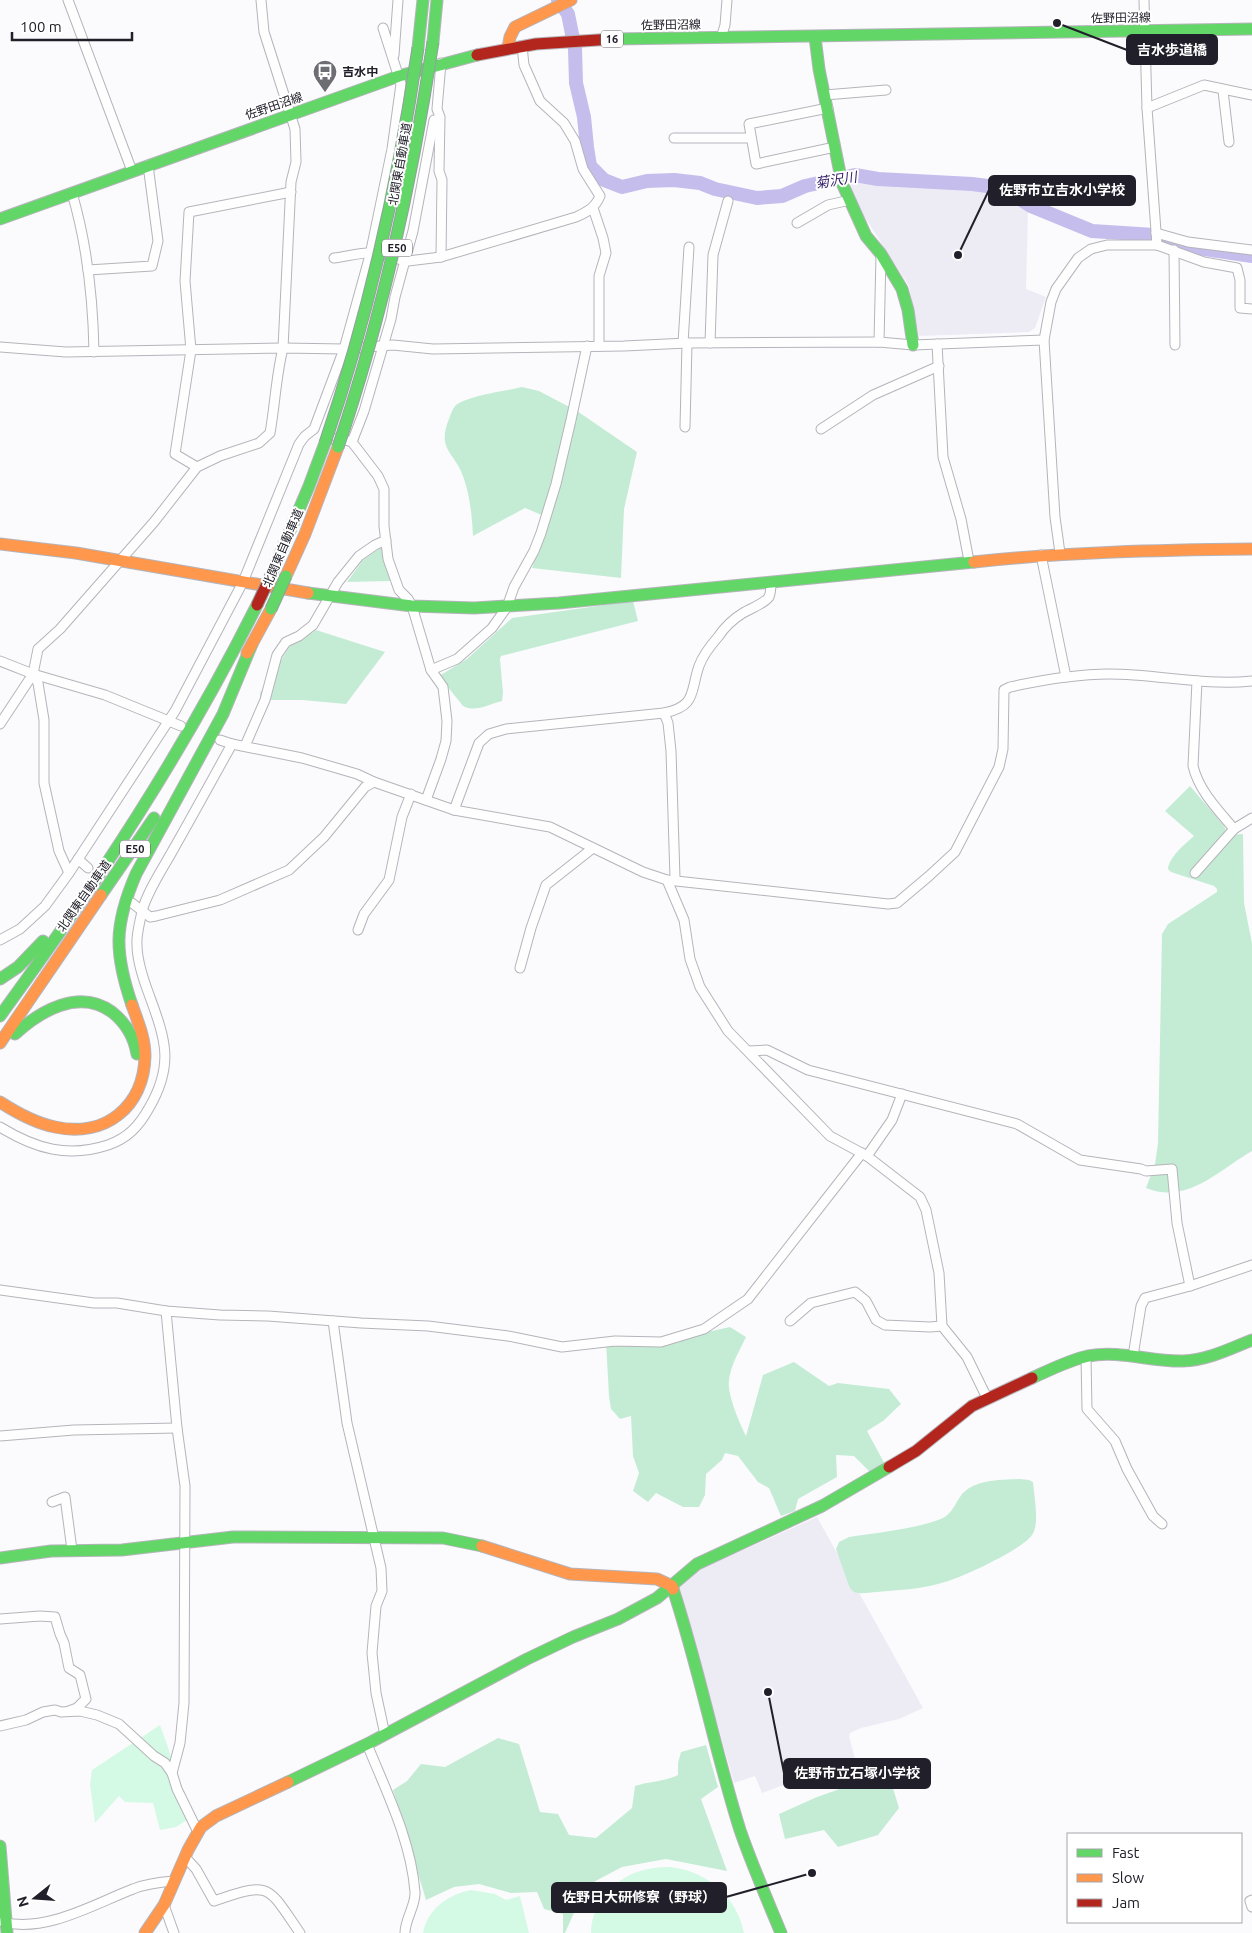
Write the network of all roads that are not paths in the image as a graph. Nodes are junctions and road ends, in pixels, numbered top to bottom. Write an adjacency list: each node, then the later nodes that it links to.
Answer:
1 (68, 0): 34 (street)
2 (261, 0): 25 (street)
3 (398, 0): 16 (street)
4 (423, 0): 103 (main road, 北関東自動車道 / E50, bridge)
5 (437, 0): 88 (main road, 北関東自動車道 / E50, bridge)
6 (571, 0): 15 (main road)
7 (727, 0): 13 (street)
8 (1144, 0): 11 (street)
9 (383, 28): 16 (street)
10 (1252, 29): 11 (main road, 佐野田沼線 / 16)
11 (1145, 32): 12 (main road, 佐野田沼線 / 16); 24 (street)
12 (815, 37): 13 (main road, 佐野田沼線 / 16); 21 (main road)
13 (721, 38): 14 (main road, 佐野田沼線 / 16)
14 (522, 46): 15 (main road, 佐野田沼線 / 16); 40 (street)
15 (508, 48): 17 (main road, 佐野田沼線 / 16)
16 (393, 60): 18 (street)
17 (441, 63): 18 (main road, 佐野田沼線 / 16); 27 (street)
18 (399, 76): 25 (main road, 佐野田沼線 / 16); 26 (street)
19 (886, 90): 21 (street)
20 (1223, 91): 22 (street); 24 (street); 30 (street)
21 (825, 95): 23 (main road)
22 (1252, 96)
23 (828, 108): 29 (street); 31 (main road)
24 (1147, 108): 43 (street)
25 (290, 114): 32 (main road, 佐野田沼線 / 16); 36 (street)
26 (397, 117): 27 (street); 33 (street)
27 (437, 118): 35 (street); 50 (street)
28 (674, 138): 29 (street)
29 (751, 138): 31 (street)
30 (1229, 142)
31 (834, 147): 38 (main road)
32 (148, 165): 34 (main road, 佐野田沼線 / 16); 53 (street)
33 (389, 165): 35 (street); 48 (street)
34 (132, 171): 37 (main road, 佐野田沼線 / 16)
35 (424, 173): 52 (street)
36 (291, 192): 66 (street); 68 (street)
37 (72, 193): 41 (main road, 佐野田沼線 / 16); 53 (street)
38 (850, 200): 42 (street); 49 (main road)
39 (728, 201): 58 (street)
40 (593, 208): 50 (street); 64 (street)
41 (0, 219)
42 (797, 223)
43 (1156, 233): 44 (street); 47 (street)
44 (1157, 245): 46 (street); 55 (street)
45 (689, 247): 57 (street)
46 (1174, 250): 54 (street); 61 (street)
47 (1252, 250)
48 (371, 252): 51 (street); 52 (street); 67 (street)
49 (881, 254): 56 (street); 60 (main road)
50 (441, 257): 52 (street)
51 (334, 258)
52 (406, 260): 62 (street)
53 (88, 270): 69 (street)
54 (1252, 308)
55 (1044, 340): 59 (street); 79 (street)
56 (880, 342): 58 (street); 60 (street)
57 (685, 343): 58 (street); 64 (street); 71 (street)
58 (710, 343)
59 (937, 344): 60 (street); 70 (street)
60 (913, 345)
61 (1175, 345)
62 (383, 346): 63 (street); 67 (street); 74 (street)
63 (587, 346): 64 (street); 87 (street)
64 (599, 346)
65 (0, 347): 69 (street)
66 (282, 348): 67 (street); 68 (street); 75 (street)
67 (344, 349): 72 (street)
68 (191, 350): 69 (street); 75 (street)
69 (94, 352)
70 (939, 366): 73 (street); 82 (street)
71 (685, 426)
72 (314, 429): 74 (street); 83 (street)
73 (821, 429)
74 (352, 442): 76 (street)
75 (198, 467): 81 (street)
76 (386, 540): 85 (street); 86 (street)
77 (0, 544): 81 (main road)
78 (1252, 549): 79 (main road)
79 (1060, 553): 80 (main road)
80 (1041, 555): 82 (main road); 92 (street)
81 (120, 560): 83 (main road); 91 (street)
82 (969, 561): 84 (main road)
83 (243, 582): 85 (main road); 96 (street)
84 (771, 582): 87 (main road); 95 (street)
85 (329, 597): 86 (main road); 101 (street)
86 (412, 606): 87 (main road); 90 (street)
87 (507, 607): 90 (street)
88 (252, 644): 122 (main road, 北関東自動車道 / E50); 127 (main road)
89 (0, 661): 91 (street)
90 (430, 670): 105 (street)
91 (33, 674): 96 (street); 97 (street); 112 (street)
92 (1066, 677): 94 (street); 114 (street)
93 (1252, 680): 94 (street)
94 (1197, 681): 108 (street)
95 (664, 713): 106 (street); 114 (street)
96 (169, 721): 98 (street); 110 (street)
97 (0, 724)
98 (181, 726)
99 (220, 740): 100 (street)
100 (232, 744): 101 (street); 116 (street)
101 (245, 746): 102 (street)
102 (374, 782): 104 (street); 116 (street)
103 (158, 787): 120 (main road); 121 (main road, 北関東自動車道 / E50)
104 (412, 794): 105 (street); 117 (street)
105 (426, 800): 106 (street)
106 (454, 810): 109 (street)
107 (1252, 818): 108 (street)
108 (1234, 829): 113 (street)
109 (593, 848): 114 (street); 119 (street)
110 (78, 859): 111 (street); 112 (street)
111 (88, 868)
112 (69, 873): 118 (street)
113 (1196, 873)
114 (670, 881): 124 (street)
115 (132, 903): 116 (street)
116 (142, 911): 128 (street)
117 (358, 930)
118 (0, 940)
119 (520, 968)
120 (0, 979)
121 (0, 1016)
122 (0, 1043)
123 (0, 1051): 125 (main road)
124 (749, 1052): 126 (street); 129 (street)
125 (0, 1091)
126 (902, 1094): 129 (street); 131 (street)
127 (0, 1102)
128 (0, 1127)
129 (864, 1154): 134 (street); 136 (street)
130 (1252, 1266): 131 (street)
131 (1190, 1286): 138 (street)
132 (0, 1290): 133 (street)
133 (166, 1311): 134 (street); 141 (street)
134 (333, 1321): 145 (street)
135 (790, 1321): 136 (street)
136 (942, 1326): 140 (street)
137 (1252, 1340): 138 (main road)
138 (1134, 1356): 139 (main road)
139 (1086, 1357): 140 (main road); 144 (street)
140 (987, 1398): 149 (main road)
141 (177, 1428): 142 (street); 146 (street)
142 (0, 1436)
143 (52, 1502): 147 (street)
144 (1162, 1524)
145 (374, 1539): 146 (main road); 149 (main road); 153 (street)
146 (184, 1544): 147 (main road); 155 (street)
147 (72, 1550): 148 (main road)
148 (0, 1558)
149 (672, 1586): 153 (main road); 168 (main road)
150 (0, 1619): 151 (street)
151 (68, 1712): 152 (street); 155 (street)
152 (0, 1726)
153 (385, 1735): 154 (main road)
154 (367, 1744): 156 (main road); 167 (street)
155 (172, 1773): 156 (street)
156 (198, 1832): 158 (main road)
157 (0, 1846): 163 (main road)
158 (186, 1857): 159 (main road); 166 (street)
159 (174, 1881): 161 (main road); 163 (street)
160 (1252, 1900): 162 (street)
161 (164, 1905): 164 (main road); 165 (street)
162 (1252, 1907)
163 (5, 1926)
164 (145, 1933)
165 (174, 1933)
166 (300, 1933)
167 (405, 1933)
168 (781, 1933)

